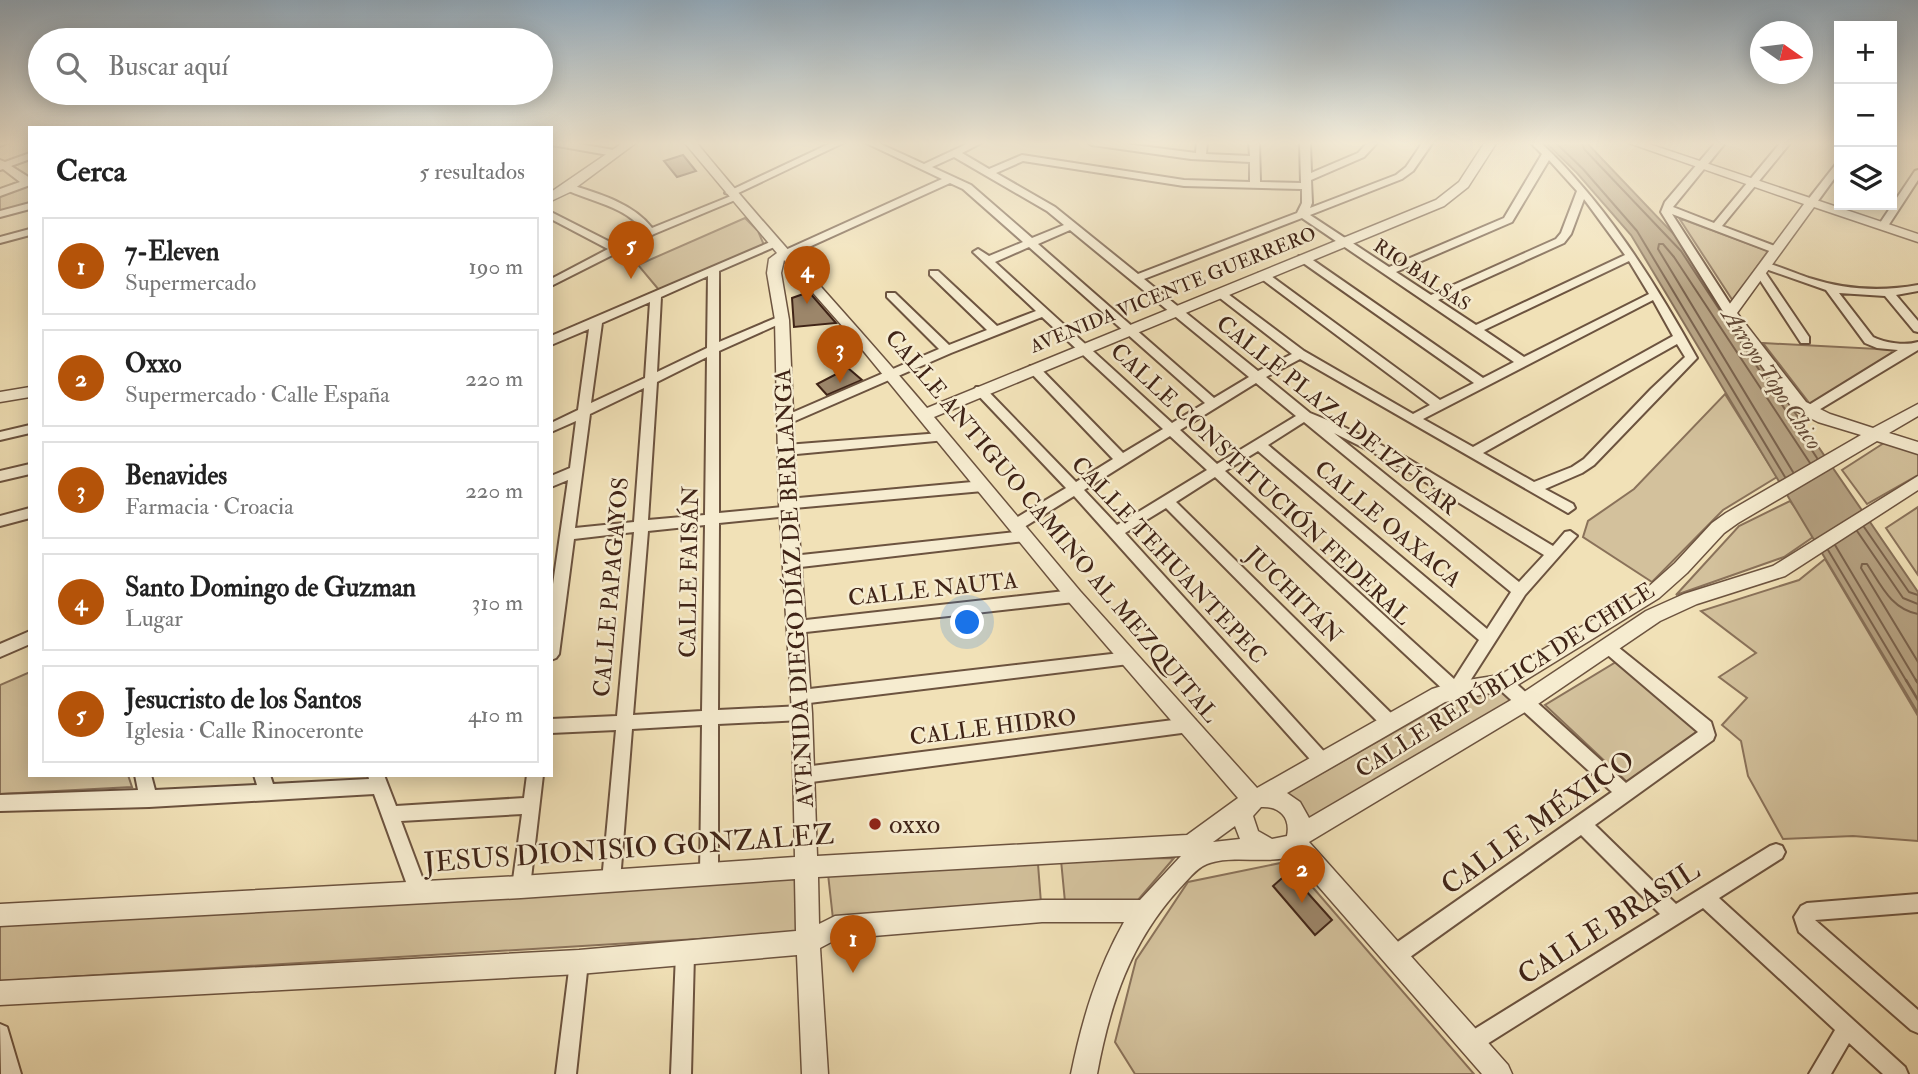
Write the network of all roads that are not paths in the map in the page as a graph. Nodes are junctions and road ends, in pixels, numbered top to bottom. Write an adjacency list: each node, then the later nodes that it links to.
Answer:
1 (581, 192): 28 (street)
2 (730, 192): 18 (street)
3 (738, 192): 18 (street)
4 (918, 192): 34 (street)
5 (973, 192): 33 (street)
6 (1022, 192): 25 (street, CALLE PLAZA DE IZÚCAR)
7 (1307, 192): 23 (street)
8 (1359, 192): 23 (street)
9 (1457, 192): 32 (street, AVENIDA VICENTE GUERRERO)
10 (1525, 192): 42 (street)
11 (1582, 192): 55 (street)
12 (1583, 192): 37 (street)
13 (1680, 192): 21 (street)
14 (1745, 192): 27 (street)
15 (1781, 192): 19 (street)
16 (1819, 192): 19 (street)
17 (1905, 192): 26 (street)
18 (732, 195): 28 (street); 34 (street)
19 (1811, 203): 26 (street); 36 (street)
20 (28, 207): 22 (street)
21 (1667, 208): 27 (street); 58 (street)
22 (0, 214)
23 (1302, 214): 32 (street, RIO BALSAS); 46 (street)
24 (553, 216): 35 (street)
25 (1071, 226): 33 (street); 46 (street, CALLE PLAZA DE IZÚCAR)
26 (1883, 226): 30 (street)
27 (1716, 227): 36 (street)
28 (650, 232): 35 (street)
29 (28, 233): 31 (street)
30 (1918, 238)
31 (0, 240)
32 (1341, 242): 38 (street, AVENIDA VICENTE GUERRERO); 42 (street, RIO BALSAS)
33 (1029, 244): 57 (street, CALLE CONSTITUCIÓN FEDERAL); 62 (street)
34 (780, 248): 41 (street); 59 (street, AVENIDA DIEGO DÍAZ DE BERLANGA); 75 (street, CALLE ANTIGUO CAMINO AL MEZQUITAL)
35 (614, 249): 44 (street)
36 (1776, 250): 40 (street)
37 (1631, 256): 52 (street); 63 (street)
38 (1303, 257): 45 (street, AVENIDA VICENTE GUERRERO); 78 (street)
39 (553, 266): 44 (street)
40 (1764, 270): 49 (street); 58 (street); 67 (street)
41 (714, 271): 54 (street); 70 (street, CALLE FAISÁN)
42 (1387, 272): 55 (street, RIO BALSAS)
43 (934, 273): 64 (street)
44 (567, 274): 47 (street)
45 (1263, 275): 50 (street, AVENIDA VICENTE GUERRERO); 83 (street)
46 (1138, 278): 56 (street, CALLE PLAZA DE IZÚCAR)
47 (553, 282)
48 (1918, 288): 53 (street)
49 (1831, 290): 53 (street); 68 (street)
50 (1220, 292): 56 (street, AVENIDA VICENTE GUERRERO); 72 (street)
51 (891, 295): 71 (street)
52 (1655, 295): 65 (street); 73 (street)
53 (1890, 295): 61 (street)
54 (656, 297): 60 (street); 77 (street, CALLE PAPAGAYOS)
55 (1429, 300): 63 (street, RIO BALSAS)
56 (1175, 311): 62 (street, AVENIDA VICENTE GUERRERO); 76 (street, CALLE PLAZA DE IZÚCAR)
57 (1042, 313): 64 (street); 69 (street, CALLE CONSTITUCIÓN FEDERAL)
58 (1730, 313): 86 (street)
59 (782, 320): 70 (street); 90 (street, AVENIDA DIEGO DÍAZ DE BERLANGA)
60 (596, 323): 66 (street); 85 (street)
61 (1918, 328)
62 (1130, 330): 69 (street, AVENIDA VICENTE GUERRERO); 82 (street)
63 (1475, 330): 73 (street, RIO BALSAS)
64 (996, 332): 71 (street)
65 (1679, 338): 100 (street); 109 (street)
66 (553, 340)
67 (1805, 340)
68 (1914, 347): 86 (street)
69 (1083, 349): 74 (street, AVENIDA VICENTE GUERRERO); 93 (street, CALLE CONSTITUCIÓN FEDERAL)
70 (712, 350): 77 (street); 115 (street, CALLE FAISÁN)
71 (947, 350): 75 (street)
72 (1300, 354): 76 (street); 89 (street)
73 (1524, 363): 78 (street)
74 (1034, 369): 79 (street, AVENIDA VICENTE GUERRERO); 101 (street)
75 (890, 374): 87 (street, CALLE ANTIGUO CAMINO AL MEZQUITAL); 90 (street)
76 (1257, 377): 82 (street); 88 (street, CALLE PLAZA DE IZÚCAR)
77 (651, 378): 85 (street); 117 (street, CALLE PAPAGAYOS)
78 (1482, 383): 83 (street)
79 (981, 390): 87 (street, AVENIDA VICENTE GUERRERO); 110 (street, CALLE TEHUANTEPEC)
80 (28, 391): 81 (street)
81 (0, 397)
82 (1214, 404): 93 (street)
83 (1440, 406): 89 (street)
84 (1918, 409): 94 (street, CALLE REPÚBLICA DE CHILE)
85 (584, 411): 91 (street); 103 (street)
86 (1808, 411): 94 (street)
87 (924, 415): 96 (street, CALLE ANTIGUO CAMINO AL MEZQUITAL)
88 (1305, 416): 97 (street); 122 (street); 124 (street, CALLE PLAZA DE IZÚCAR)
89 (1413, 419): 100 (street)
90 (785, 421): 99 (street, AVENIDA DIEGO DÍAZ DE BERLANGA)
91 (553, 425)
92 (28, 429): 95 (street)
93 (1171, 431): 101 (street); 104 (street, CALLE CONSTITUCIÓN FEDERAL)
94 (1875, 434): 98 (street); 133 (street, CALLE REPÚBLICA DE CHILE)
95 (0, 436)
96 (941, 437): 99 (street); 108 (street, CALLE ANTIGUO CAMINO AL MEZQUITAL)
97 (1259, 444): 104 (street); 129 (street, CALLE OAXACA)
98 (1918, 448)
99 (786, 450): 112 (street, AVENIDA DIEGO DÍAZ DE BERLANGA)
100 (1473, 453): 109 (street)
101 (1122, 461): 110 (street)
102 (28, 469): 105 (street)
103 (576, 471): 106 (street); 120 (street)
104 (1213, 471): 111 (street); 134 (street, CALLE CONSTITUCIÓN FEDERAL)
105 (0, 476)
106 (553, 481)
107 (1918, 482): 130 (street, CALLE REPÚBLICA DE CHILE)
108 (983, 486): 112 (street); 118 (street, CALLE ANTIGUO CAMINO AL MEZQUITAL)
109 (1534, 488): 113 (street)
110 (1073, 490): 118 (street); 119 (street, CALLE TEHUANTEPEC)
111 (1166, 499): 119 (street); 139 (street, JUCHITÁN)
112 (789, 507): 115 (street); 123 (street, AVENIDA DIEGO DÍAZ DE BERLANGA)
113 (1568, 508)
114 (28, 514): 116 (street)
115 (713, 519): 117 (street); 137 (street, CALLE FAISÁN)
116 (0, 521)
117 (641, 528): 120 (street); 138 (street, CALLE PAPAGAYOS)
118 (1021, 530): 123 (street); 125 (street, CALLE ANTIGUO CAMINO AL MEZQUITAL)
119 (1116, 532): 142 (street, CALLE TEHUANTEPEC)
120 (567, 534): 128 (street)
121 (1570, 536): 122 (street)
122 (1553, 553): 124 (street)
123 (792, 562): 126 (street, AVENIDA DIEGO DÍAZ DE BERLANGA)
124 (1520, 591): 129 (street)
125 (1074, 596): 126 (street, CALLE NAUTA); 132 (street, CALLE ANTIGUO CAMINO AL MEZQUITAL)
126 (797, 627): 136 (street, AVENIDA DIEGO DÍAZ DE BERLANGA)
127 (28, 639): 131 (street)
128 (553, 639)
129 (1488, 639): 134 (street)
130 (1608, 647): 135 (street, CALLE REPÚBLICA DE CHILE); 148 (street, CALLE MÉXICO)
131 (0, 651)
132 (1129, 658): 136 (street); 140 (street, CALLE ANTIGUO CAMINO AL MEZQUITAL)
133 (1504, 683): 134 (street, CALLE REPÚBLICA DE CHILE); 135 (street)
134 (1455, 690): 139 (street, CALLE REPÚBLICA DE CHILE)
135 (1525, 702): 148 (street); 155 (street, CALLE REPÚBLICA DE CHILE)
136 (802, 705): 137 (street); 143 (street, AVENIDA DIEGO DÍAZ DE BERLANGA)
137 (709, 719): 138 (street); 160 (street, CALLE FAISÁN)
138 (625, 722): 141 (street); 161 (street, CALLE PAPAGAYOS)
139 (1390, 723): 142 (street, CALLE REPÚBLICA DE CHILE)
140 (1189, 725): 143 (street, CALLE HIDRO); 150 (street, CALLE ANTIGUO CAMINO AL MEZQUITAL)
141 (553, 726)
142 (1324, 762): 150 (street, CALLE REPÚBLICA DE CHILE)
143 (804, 775): 159 (street, AVENIDA DIEGO DÍAZ DE BERLANGA)
144 (144, 777): 149 (street)
145 (536, 777): 152 (street)
146 (377, 780): 147 (street); 153 (street)
147 (265, 784): 149 (street)
148 (1626, 794): 154 (street, CALLE MÉXICO)
149 (149, 799): 151 (street)
150 (1255, 799): 155 (street); 156 (street); 157 (street)
151 (0, 803)
152 (531, 804): 153 (street); 162 (street)
153 (389, 814): 163 (street)
154 (1583, 824): 168 (street); 171 (street, CALLE MÉXICO)
155 (1297, 840): 156 (street); 171 (street)
156 (1265, 847): 157 (street, JESUS DIONISIO GONZALEZ)
157 (1194, 852): 159 (street, JESUS DIONISIO GONZALEZ); 166 (street)
158 (1776, 852): 164 (street, CALLE BRASIL)
159 (808, 868): 160 (street, JESUS DIONISIO GONZALEZ); 169 (street, AVENIDA DIEGO DÍAZ DE BERLANGA)
160 (709, 874): 161 (street, JESUS DIONISIO GONZALEZ)
161 (611, 881): 162 (street, JESUS DIONISIO GONZALEZ)
162 (521, 887): 163 (street, JESUS DIONISIO GONZALEZ)
163 (419, 892): 167 (street, JESUS DIONISIO GONZALEZ)
164 (1704, 897): 168 (street, CALLE BRASIL); 176 (street)
165 (1918, 904): 174 (street)
166 (1143, 911): 169 (street); 183 (street)
167 (0, 915)
168 (1674, 915): 178 (street, CALLE BRASIL)
169 (808, 942): 170 (street); 182 (street, AVENIDA DIEGO DÍAZ DE BERLANGA)
170 (685, 954): 172 (street); 181 (street)
171 (1396, 955): 178 (street)
172 (579, 962): 173 (street); 180 (street)
173 (0, 993)
174 (1909, 1007): 175 (street)
175 (1918, 1023)
176 (1848, 1027): 185 (street); 186 (street)
177 (0, 1034): 179 (street)
178 (1472, 1042): 184 (street)
179 (11, 1074)
180 (566, 1074)
181 (681, 1074)
182 (816, 1074)
183 (1084, 1074)
184 (1499, 1074)
185 (1819, 1074)
186 (1898, 1074)

